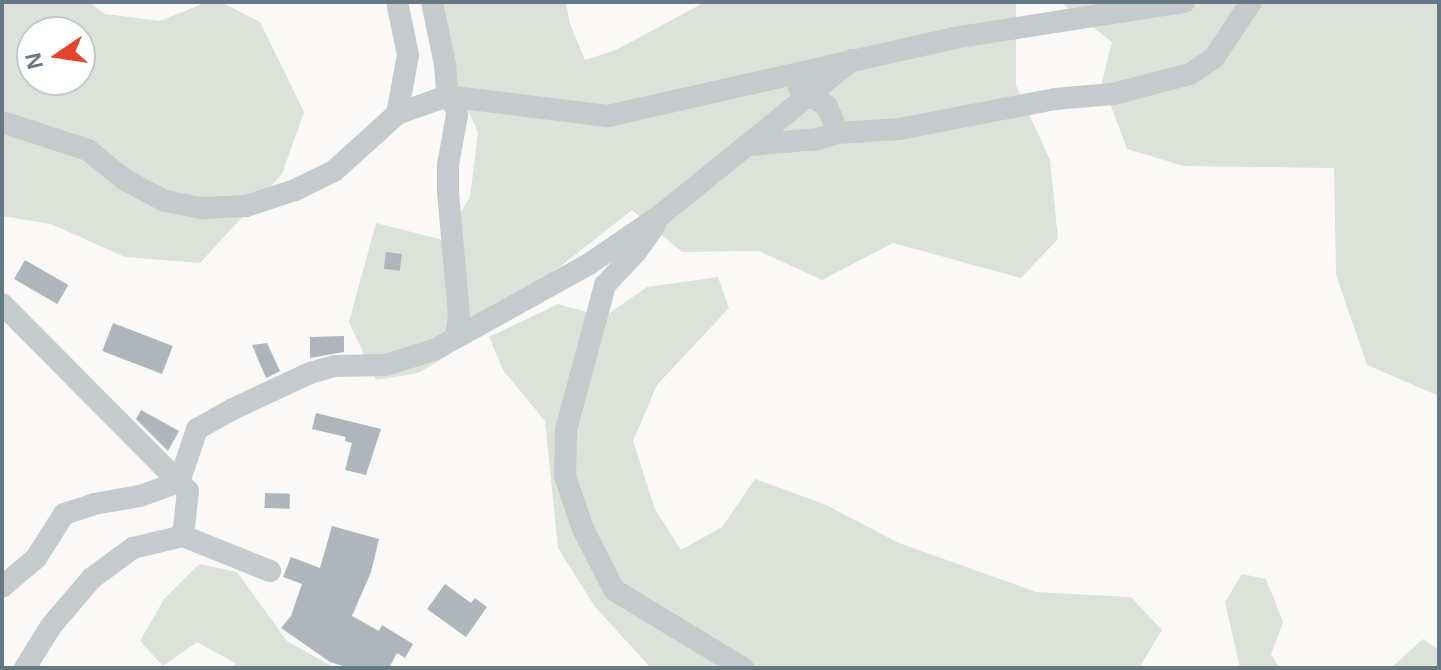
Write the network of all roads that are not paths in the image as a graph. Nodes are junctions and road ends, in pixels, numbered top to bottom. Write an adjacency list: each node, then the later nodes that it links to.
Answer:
1 (397, 2): 9 (street)
2 (432, 2): 7 (street)
3 (1184, 2): 5 (street)
4 (1251, 2): 11 (street)
5 (852, 60): 6 (street); 8 (street)
6 (782, 74): 7 (street); 8 (street)
7 (447, 96): 9 (street); 15 (street)
8 (809, 96): 11 (street); 12 (street)
9 (397, 114): 10 (street)
10 (2, 122)
11 (838, 133): 12 (street)
12 (751, 145): 13 (street)
13 (662, 214): 15 (street); 21 (street)
14 (2, 304): 16 (street)
15 (456, 337): 16 (street)
16 (179, 482): 17 (street); 19 (street)
17 (183, 536): 18 (street); 20 (street)
18 (270, 571)
19 (2, 587)
20 (25, 668)
21 (743, 668)

